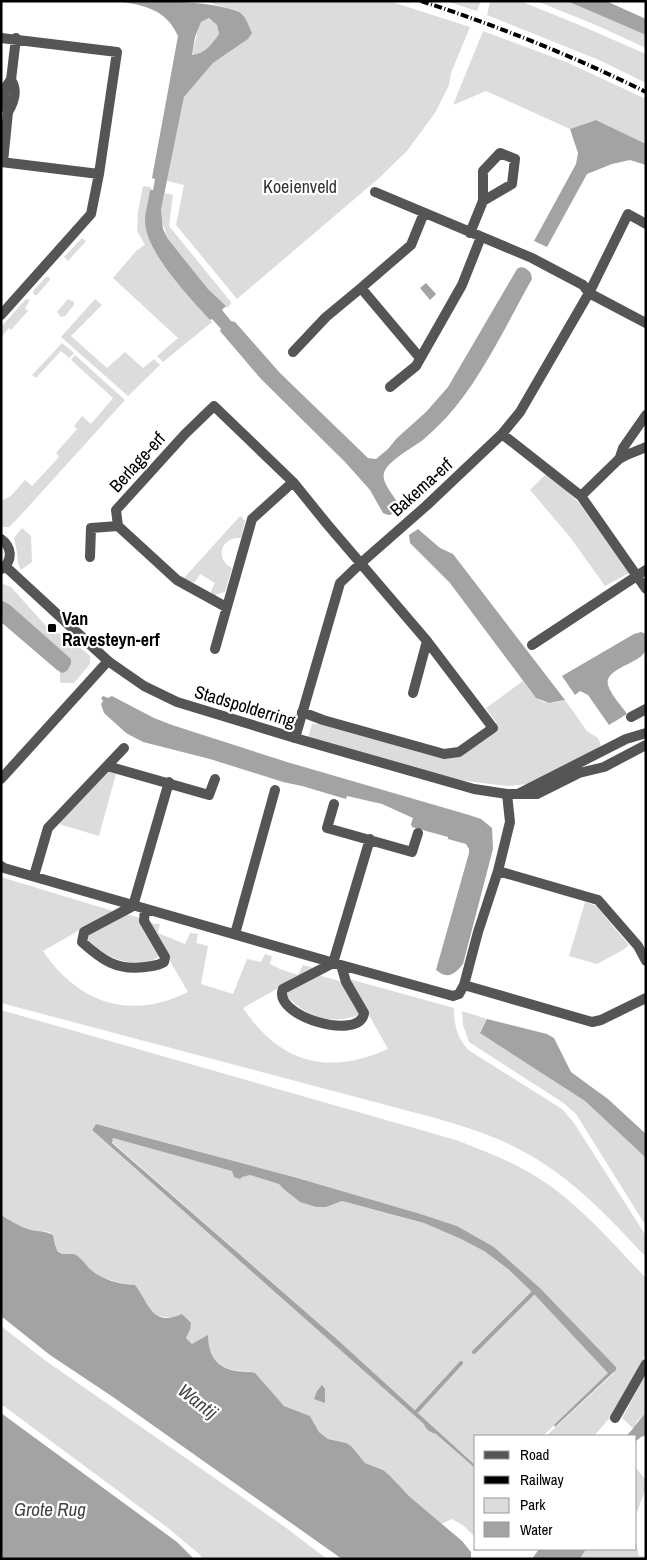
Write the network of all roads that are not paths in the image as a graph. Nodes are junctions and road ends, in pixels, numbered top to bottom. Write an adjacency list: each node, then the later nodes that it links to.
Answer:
1 (1, 38): 2 (street)
2 (16, 38): 3 (street); 4 (street)
3 (2, 162): 4 (street)
4 (98, 174): 13 (street)
5 (375, 192): 7 (street)
6 (484, 201): 6 (street); 9 (street)
7 (424, 213): 9 (street); 11 (street)
8 (646, 224): 12 (street, Bakema-erf)
9 (470, 233): 10 (street)
10 (481, 237): 12 (street); 16 (street)
11 (361, 288): 15 (street); 16 (street)
12 (589, 293): 14 (street); 19 (street, Bakema-erf)
13 (1, 315)
14 (646, 323)
15 (293, 352)
16 (420, 358): 17 (street)
17 (390, 387)
18 (646, 415): 21 (street)
19 (502, 434): 23 (street); 27 (street, Bakema-erf)
20 (646, 447): 21 (street)
21 (619, 459): 23 (street)
22 (292, 482): 24 (street, Berlage-erf); 27 (street, Berlage-erf); 31 (street)
23 (581, 496): 29 (street)
24 (118, 526): 26 (street); 31 (street)
25 (1, 539): 28 (street)
26 (90, 557)
27 (361, 563): 32 (street, Berlage-erf); 38 (street)
28 (3, 568): 35 (street, Stadspolderring)
29 (642, 573): 30 (street); 33 (street)
30 (646, 589)
31 (226, 607): 34 (street)
32 (427, 641): 36 (street); 38 (street, Berlage-erf)
33 (532, 645)
34 (215, 649)
35 (108, 661): 41 (street, Stadspolderring); 45 (street)
36 (413, 693)
37 (646, 709): 39 (street)
38 (302, 712): 41 (street)
39 (631, 717)
40 (646, 733): 49 (street)
41 (295, 738): 49 (street, Stadspolderring)
42 (646, 745): 49 (street, Stadspolderring)
43 (124, 748): 44 (street)
44 (107, 766): 47 (street); 55 (street)
45 (1, 779)
46 (215, 779): 47 (street)
47 (169, 782): 56 (street)
48 (276, 790): 58 (street)
49 (512, 794): 54 (street)
50 (334, 804): 52 (street)
51 (418, 833): 52 (street)
52 (370, 839): 60 (street)
53 (1, 866): 55 (street)
54 (498, 871): 59 (street); 61 (street)
55 (34, 876): 56 (street)
56 (134, 906): 57 (street); 57 (street)
57 (145, 909): 58 (street)
58 (235, 934): 60 (street)
59 (646, 961)
60 (337, 964): 60 (street); 61 (street)
61 (462, 989): 62 (street)
62 (646, 998)
63 (646, 1364): 64 (street)
64 (615, 1418)

